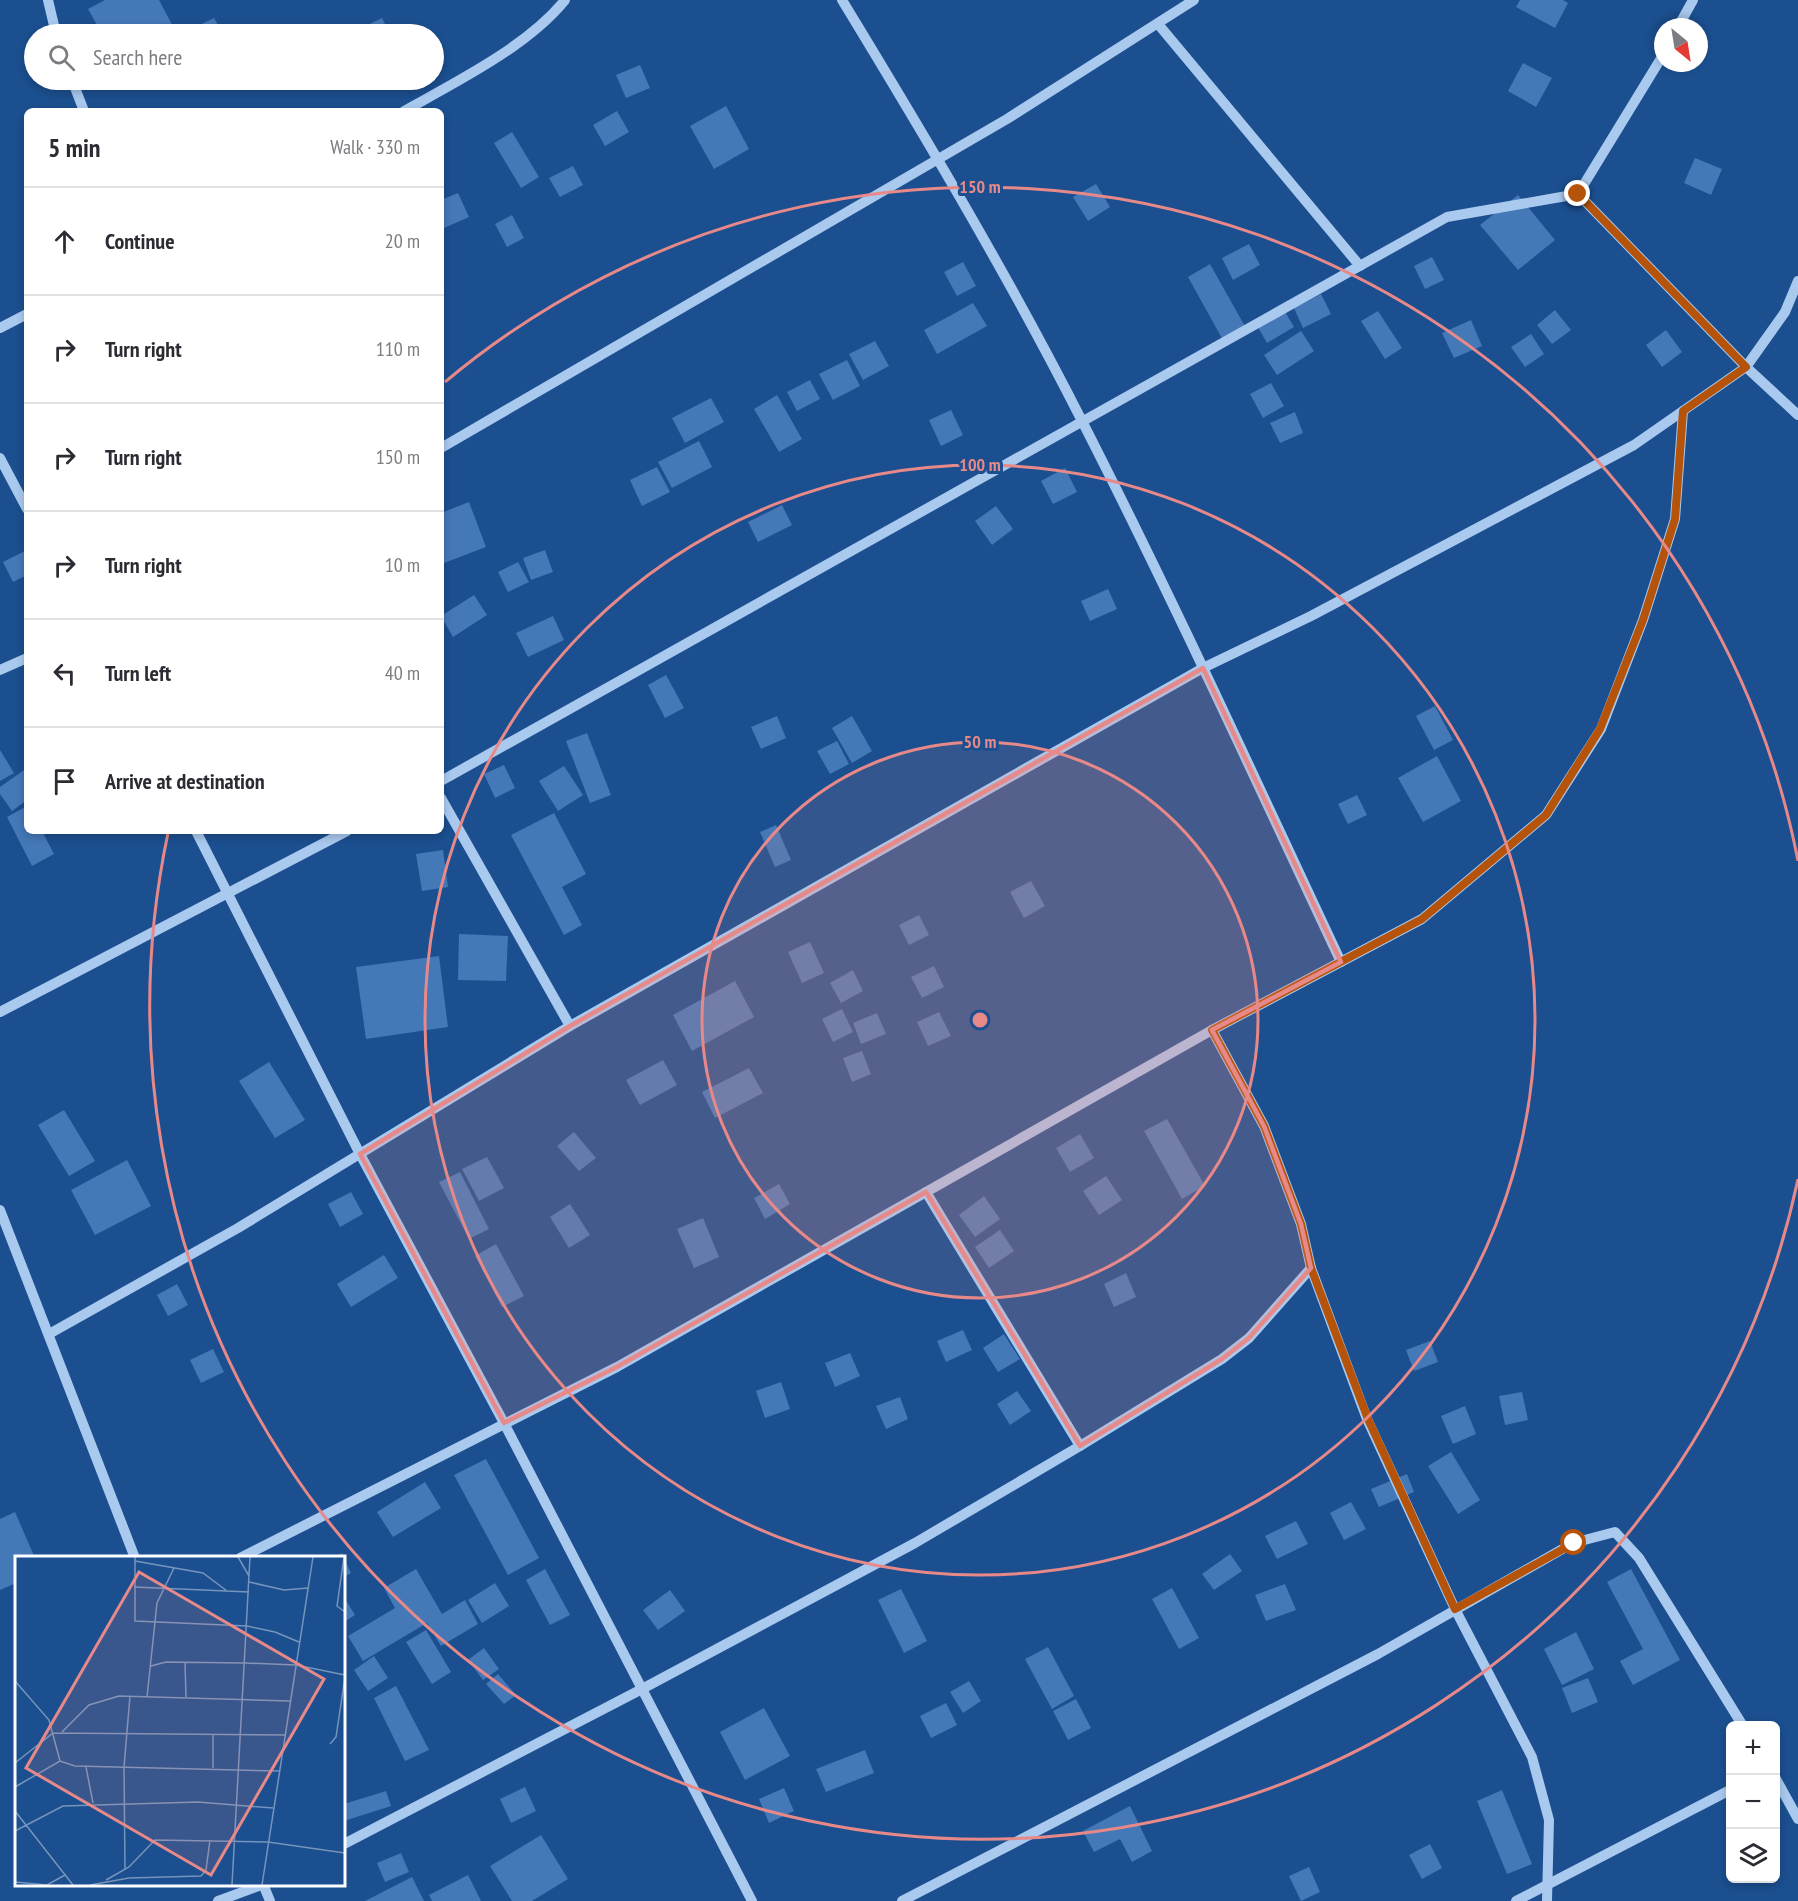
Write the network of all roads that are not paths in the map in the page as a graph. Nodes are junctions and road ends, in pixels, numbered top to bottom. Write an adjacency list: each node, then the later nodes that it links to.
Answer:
1 (48, 0): 7 (street)
2 (565, 0): 10 (street)
3 (842, 0): 15 (street)
4 (1194, 0): 8 (street)
5 (1693, 0): 6 (street)
6 (1683, 18)
7 (54, 24)
8 (1158, 24): 15 (street); 17 (street)
9 (1654, 69): 16 (street)
10 (444, 89)
11 (76, 90): 13 (street)
12 (442, 90): 14 (street)
13 (83, 108)
14 (409, 108)
15 (939, 158): 24 (street); 25 (street)
16 (1578, 194): 17 (street); 21 (street)
17 (1360, 266): 24 (street)
18 (1798, 282): 21 (street)
19 (24, 316): 20 (street)
20 (0, 328)
21 (1746, 367): 22 (street); 23 (street)
22 (1683, 411): 29 (street); 36 (street)
23 (1798, 415)
24 (1082, 420): 29 (street); 31 (street)
25 (444, 446)
26 (0, 459): 27 (street)
27 (24, 503)
28 (24, 659): 30 (street)
29 (1203, 668): 36 (street); 38 (street)
30 (0, 670)
31 (444, 779)
32 (444, 803): 38 (street)
33 (198, 834): 35 (street)
34 (341, 834): 35 (street)
35 (228, 892): 37 (street); 40 (street)
36 (1341, 962): 39 (street)
37 (0, 1012)
38 (570, 1026): 40 (street)
39 (1212, 1030): 41 (street); 43 (street)
40 (360, 1154): 44 (street); 45 (street)
41 (926, 1192): 45 (street); 46 (street)
42 (0, 1210): 44 (street)
43 (1311, 1268): 46 (street); 49 (street)
44 (49, 1334): 47 (street)
45 (504, 1423): 48 (street); 50 (street)
46 (1080, 1446): 50 (street)
47 (135, 1556)
48 (242, 1556)
49 (1455, 1609): 51 (street); 56 (street); 62 (street)
50 (642, 1689): 55 (street); 61 (street)
51 (1741, 1721)
52 (1780, 1786): 54 (street)
53 (1726, 1793): 56 (street)
54 (1798, 1819)
55 (345, 1843)
56 (1548, 1883): 63 (street); 64 (street)
57 (260, 1886): 59 (street)
58 (263, 1886): 60 (street)
59 (218, 1901)
60 (270, 1901)
61 (752, 1901)
62 (902, 1901)
63 (1516, 1901)
64 (1547, 1901)

